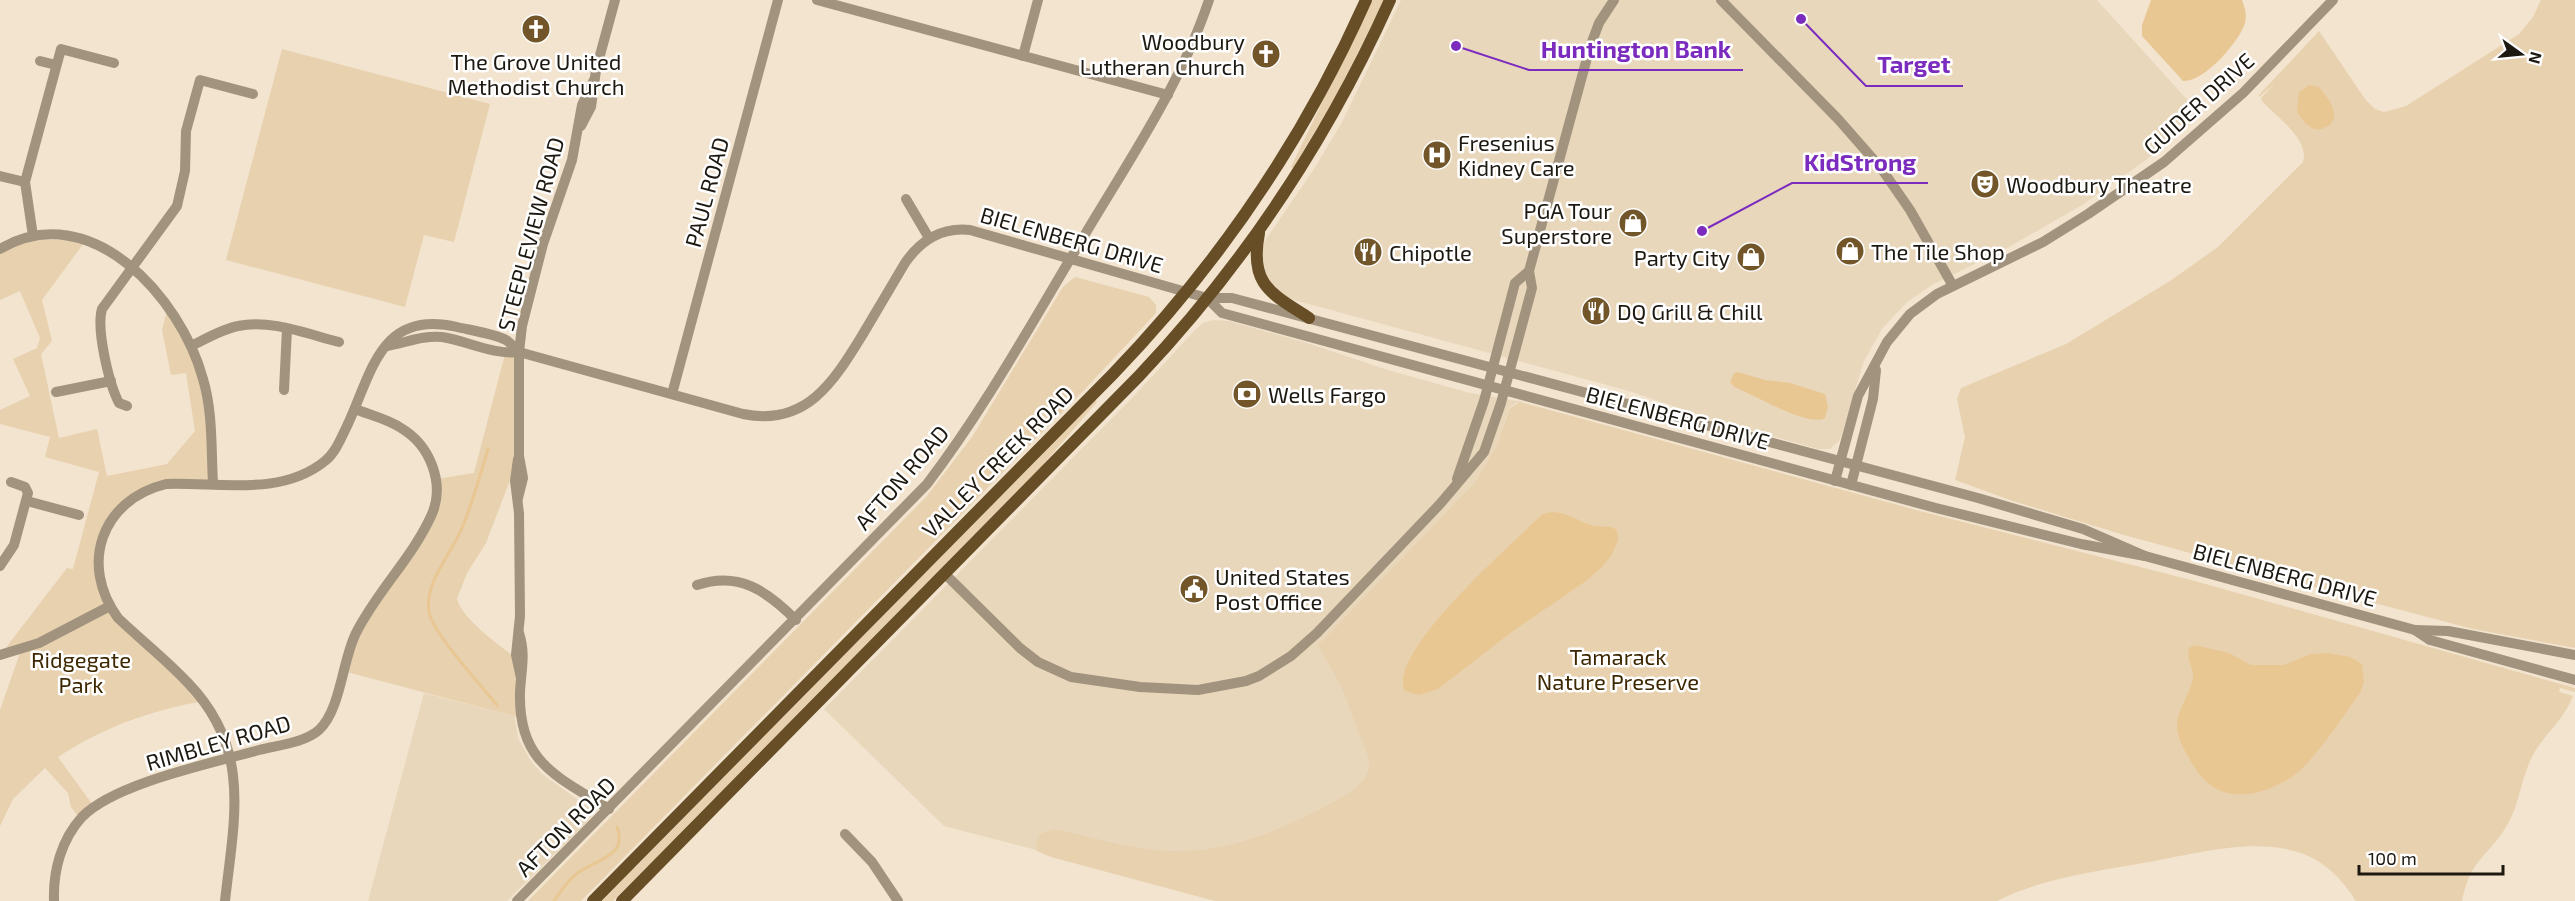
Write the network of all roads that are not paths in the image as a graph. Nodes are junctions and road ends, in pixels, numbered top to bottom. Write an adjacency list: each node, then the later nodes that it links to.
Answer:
1 (615, 0): 34 (street, STEEPLEVIEW ROAD)
2 (778, 0): 43 (street, PAUL ROAD)
3 (817, 0): 11 (street)
4 (1038, 0): 11 (street)
5 (1209, 0): 16 (street, AFTON ROAD)
6 (1365, 0): 28 (main road, VALLEY CREEK ROAD)
7 (1390, 0): 20 (main road, VALLEY CREEK ROAD)
8 (1614, 0): 26 (street)
9 (1721, 0): 27 (street)
10 (2333, 0): 27 (street, GUIDER DRIVE)
11 (1023, 56): 16 (street)
12 (40, 61): 14 (street)
13 (114, 63): 14 (street)
14 (56, 65): 18 (street)
15 (253, 94): 25 (street)
16 (1168, 95): 24 (street, AFTON ROAD)
17 (0, 176): 18 (street)
18 (25, 182): 21 (street)
19 (906, 199): 22 (street)
20 (1261, 227): 29 (main road, VALLEY CREEK ROAD); 30 (main road)
21 (33, 236): 23 (street); 25 (street)
22 (929, 238): 24 (street, BIELENBERG DRIVE); 43 (street, BIELENBERG DRIVE)
23 (0, 249)
24 (1071, 258): 28 (street, BIELENBERG DRIVE); 60 (street, AFTON ROAD)
25 (133, 268): 33 (street); 38 (street)
26 (1529, 271): 36 (street); 37 (street)
27 (1953, 286): 35 (street, GUIDER DRIVE)
28 (1187, 292): 29 (street, BIELENBERG DRIVE); 71 (main road, VALLEY CREEK ROAD)
29 (1208, 298): 30 (street, BIELENBERG DRIVE); 39 (street, BIELENBERG DRIVE); 57 (main road, VALLEY CREEK ROAD)
30 (1309, 318): 36 (street, BIELENBERG DRIVE)
31 (287, 329): 32 (street); 33 (street); 40 (street)
32 (339, 342)
33 (191, 346): 50 (street)
34 (519, 352): 43 (street, BIELENBERG DRIVE); 45 (street, BIELENBERG DRIVE); 66 (street, STEEPLEVIEW ROAD)
35 (1876, 364): 46 (street, GUIDER DRIVE); 47 (street, GUIDER DRIVE)
36 (1493, 367): 37 (street, BIELENBERG DRIVE); 39 (street)
37 (1510, 371): 41 (street); 46 (street, BIELENBERG DRIVE)
38 (111, 381): 42 (street); 44 (street)
39 (1488, 386): 41 (street, BIELENBERG DRIVE); 51 (street)
40 (284, 390)
41 (1505, 390): 48 (street, BIELENBERG DRIVE); 51 (street)
42 (56, 392)
43 (672, 394)
44 (127, 406)
45 (355, 409): 50 (street, BIELENBERG DRIVE); 65 (street, RIMBLEY ROAD)
46 (1841, 461): 47 (street, BIELENBERG DRIVE); 48 (street, GUIDER DRIVE)
47 (1856, 465): 52 (street, GUIDER DRIVE); 55 (street, BIELENBERG DRIVE)
48 (1836, 481): 52 (street, BIELENBERG DRIVE)
49 (11, 482): 53 (street)
50 (213, 483): 59 (street, BIELENBERG DRIVE)
51 (1455, 485): 57 (street)
52 (1851, 485): 55 (street, BIELENBERG DRIVE)
53 (27, 501): 54 (street); 56 (street)
54 (79, 515)
55 (2145, 556): 61 (street, BIELENBERG DRIVE)
56 (0, 566)
57 (945, 574): 72 (main road, VALLEY CREEK ROAD)
58 (697, 585): 60 (street)
59 (110, 606): 62 (street); 65 (street)
60 (796, 620): 66 (street, AFTON ROAD)
61 (2415, 630): 63 (street, BIELENBERG DRIVE); 64 (street, BIELENBERG DRIVE)
62 (0, 655)
63 (2575, 655)
64 (2575, 680)
65 (230, 758): 68 (street, RIMBLEY ROAD); 69 (street)
66 (609, 809): 70 (street, AFTON ROAD)
67 (845, 834): 73 (street)
68 (54, 901)
69 (225, 901)
70 (517, 901)
71 (593, 901)
72 (622, 901)
73 (898, 901)

